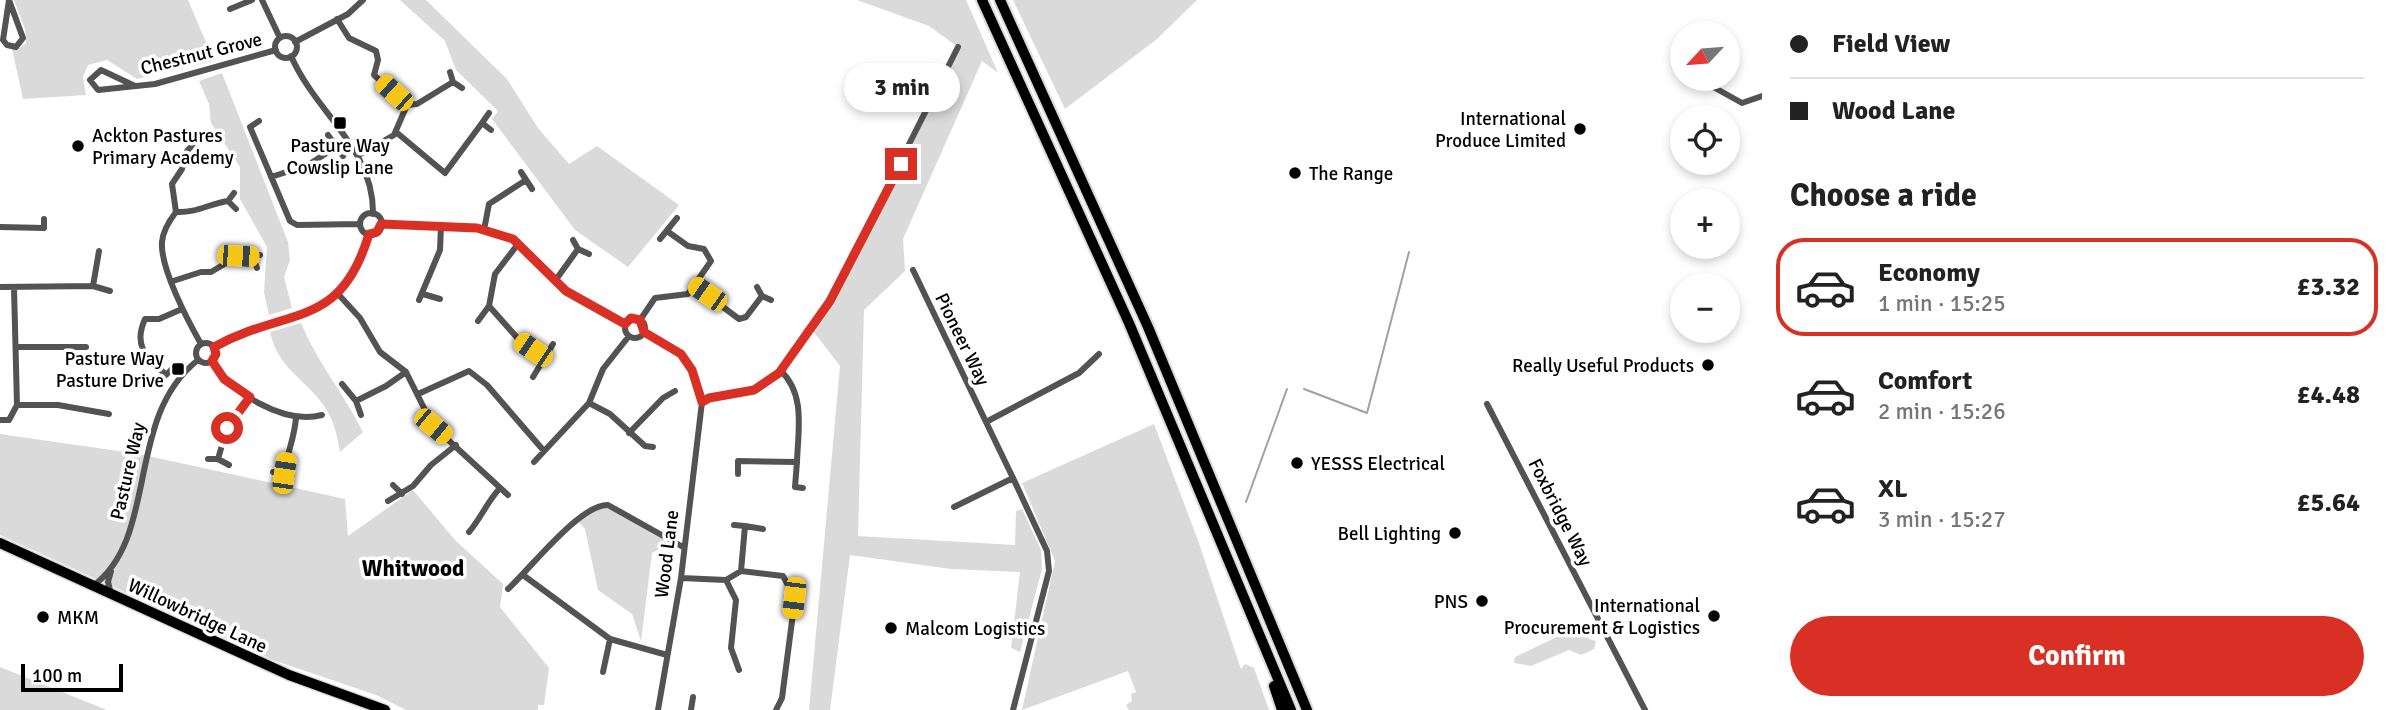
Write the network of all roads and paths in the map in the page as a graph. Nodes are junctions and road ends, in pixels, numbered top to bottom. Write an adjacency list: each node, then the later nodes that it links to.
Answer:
1 (9, 0): 1 (street)
2 (252, 0): 7 (street)
3 (262, 0): 9 (street)
4 (363, 0): 8 (street)
5 (982, 0): 140 (highway)
6 (1000, 0): 154 (highway)
7 (234, 5)
8 (337, 19): 10 (street); 20 (street)
9 (280, 38): 10 (street); 12 (street)
10 (295, 42): 13 (street)
11 (958, 47): 90 (street)
12 (276, 50): 13 (street); 16 (street, Chestnut Grove)
13 (291, 56): 29 (street)
14 (450, 72): 15 (street)
15 (453, 82): 17 (street); 20 (street)
16 (135, 86): 16 (street, Chestnut Grove)
17 (462, 88)
18 (1720, 91): 19 (street)
19 (1762, 96)
20 (407, 105): 25 (street)
21 (489, 113): 23 (street)
22 (259, 121): 32 (street)
23 (482, 123): 24 (street); 25 (street)
24 (491, 130)
25 (396, 132): 29 (street)
26 (201, 135): 38 (street)
27 (328, 135): 28 (street)
28 (336, 147): 30 (street); 32 (street)
29 (359, 155): 39 (street)
30 (342, 156)
31 (521, 172): 33 (street)
32 (271, 177): 42 (street)
33 (526, 180): 34 (street); 46 (street)
34 (532, 189)
35 (234, 193): 36 (street)
36 (228, 201): 37 (street); 38 (street)
37 (236, 209)
38 (176, 212): 57 (street)
39 (373, 214): 42 (street); 43 (street)
40 (677, 218): 47 (street)
41 (44, 219): 45 (street)
42 (360, 224): 48 (street)
43 (381, 224): 44 (street); 48 (street)
44 (441, 225): 46 (street); 67 (street)
45 (0, 227)
46 (484, 230): 51 (street)
47 (667, 231): 49 (street); 60 (street)
48 (369, 234): 65 (street)
49 (660, 239)
50 (573, 240): 52 (street)
51 (518, 244): 58 (street); 69 (street)
52 (578, 249): 54 (street); 58 (street)
53 (100, 250): 59 (street)
54 (589, 254)
55 (257, 268): 57 (street)
56 (913, 270): 107 (street, Pioneer Way)
57 (173, 281): 70 (street)
58 (555, 281): 75 (street)
59 (93, 286): 63 (street); 64 (street)
60 (695, 286): 66 (street); 72 (street)
61 (0, 287): 63 (street)
62 (757, 287): 66 (street)
63 (15, 288): 80 (street)
64 (110, 291)
65 (339, 295): 81 (street); 91 (street)
66 (762, 296): 68 (street)
67 (440, 299)
68 (771, 300)
69 (489, 306): 73 (street); 85 (street)
70 (182, 309): 74 (street); 78 (street)
71 (139, 313): 74 (street)
72 (640, 320): 75 (street); 76 (street)
73 (478, 321)
74 (144, 322): 84 (street)
75 (625, 324): 77 (street)
76 (644, 332): 77 (street); 98 (street, Wood Lane)
77 (629, 336): 99 (street)
78 (201, 344): 81 (street); 86 (street)
79 (554, 344): 85 (street)
80 (16, 347): 82 (street); 101 (street)
81 (214, 347): 88 (street)
82 (87, 348)
83 (1099, 354): 107 (street)
84 (146, 358): 87 (street); 89 (street)
85 (546, 359): 92 (street)
86 (198, 360): 88 (street); 133 (street, Pasture Way)
87 (137, 361)
88 (212, 361): 96 (street)
89 (175, 366)
90 (780, 370): 98 (street); 115 (street)
91 (406, 372): 95 (street); 97 (street)
92 (533, 377)
93 (342, 384): 97 (street)
94 (675, 391): 108 (street)
95 (418, 394): 109 (street); 111 (street)
96 (250, 397): 105 (street); 113 (street)
97 (356, 401): 104 (street)
98 (702, 402): 132 (street, Wood Lane)
99 (589, 403): 108 (street); 111 (street)
100 (1487, 404): 155 (street, Foxbridge Way)
101 (17, 405): 102 (street); 106 (street)
102 (110, 414)
103 (321, 415): 105 (street)
104 (361, 415)
105 (296, 417): 117 (street)
106 (0, 420)
107 (986, 422): 119 (street, Pioneer Way)
108 (629, 433): 110 (street)
109 (456, 445): 121 (street); 123 (street)
110 (653, 447)
111 (544, 450): 114 (street)
112 (208, 459): 113 (street)
113 (218, 459): 116 (street)
114 (534, 462)
115 (797, 462): 118 (street); 122 (street)
116 (229, 465)
117 (273, 472)
118 (738, 474)
119 (1013, 478): 126 (street); 151 (street, Pioneer Way)
120 (393, 485): 123 (street)
121 (500, 488): 124 (street); 130 (street)
122 (803, 488)
123 (402, 494): 125 (street)
124 (508, 495)
125 (388, 501)
126 (954, 507)
127 (734, 525): 128 (street)
128 (745, 526): 129 (street); 134 (street)
129 (763, 529)
130 (469, 532)
131 (0, 543): 138 (main road, Willowbridge Lane)
132 (683, 547): 135 (street); 136 (street, Wood Lane)
133 (115, 559): 138 (street, Pasture Way); 141 (street, Pasture Way)
134 (740, 571): 137 (street); 150 (street)
135 (523, 575): 139 (street); 142 (street)
136 (681, 578): 137 (street); 143 (street, Wood Lane)
137 (726, 580): 144 (street)
138 (93, 586): 141 (main road, Willowbridge Lane)
139 (508, 589)
140 (1242, 589): 152 (highway); 153 (highway)
141 (111, 594): 147 (main road, Willowbridge Lane)
142 (610, 639): 143 (street); 145 (street)
143 (667, 655): 148 (street, Wood Lane)
144 (739, 670)
145 (603, 672)
146 (693, 697): 149 (street)
147 (385, 710)
148 (658, 710)
149 (691, 710)
150 (776, 710)
151 (1013, 710)
152 (1282, 710)
153 (1291, 710)
154 (1308, 710)
155 (1645, 710)

